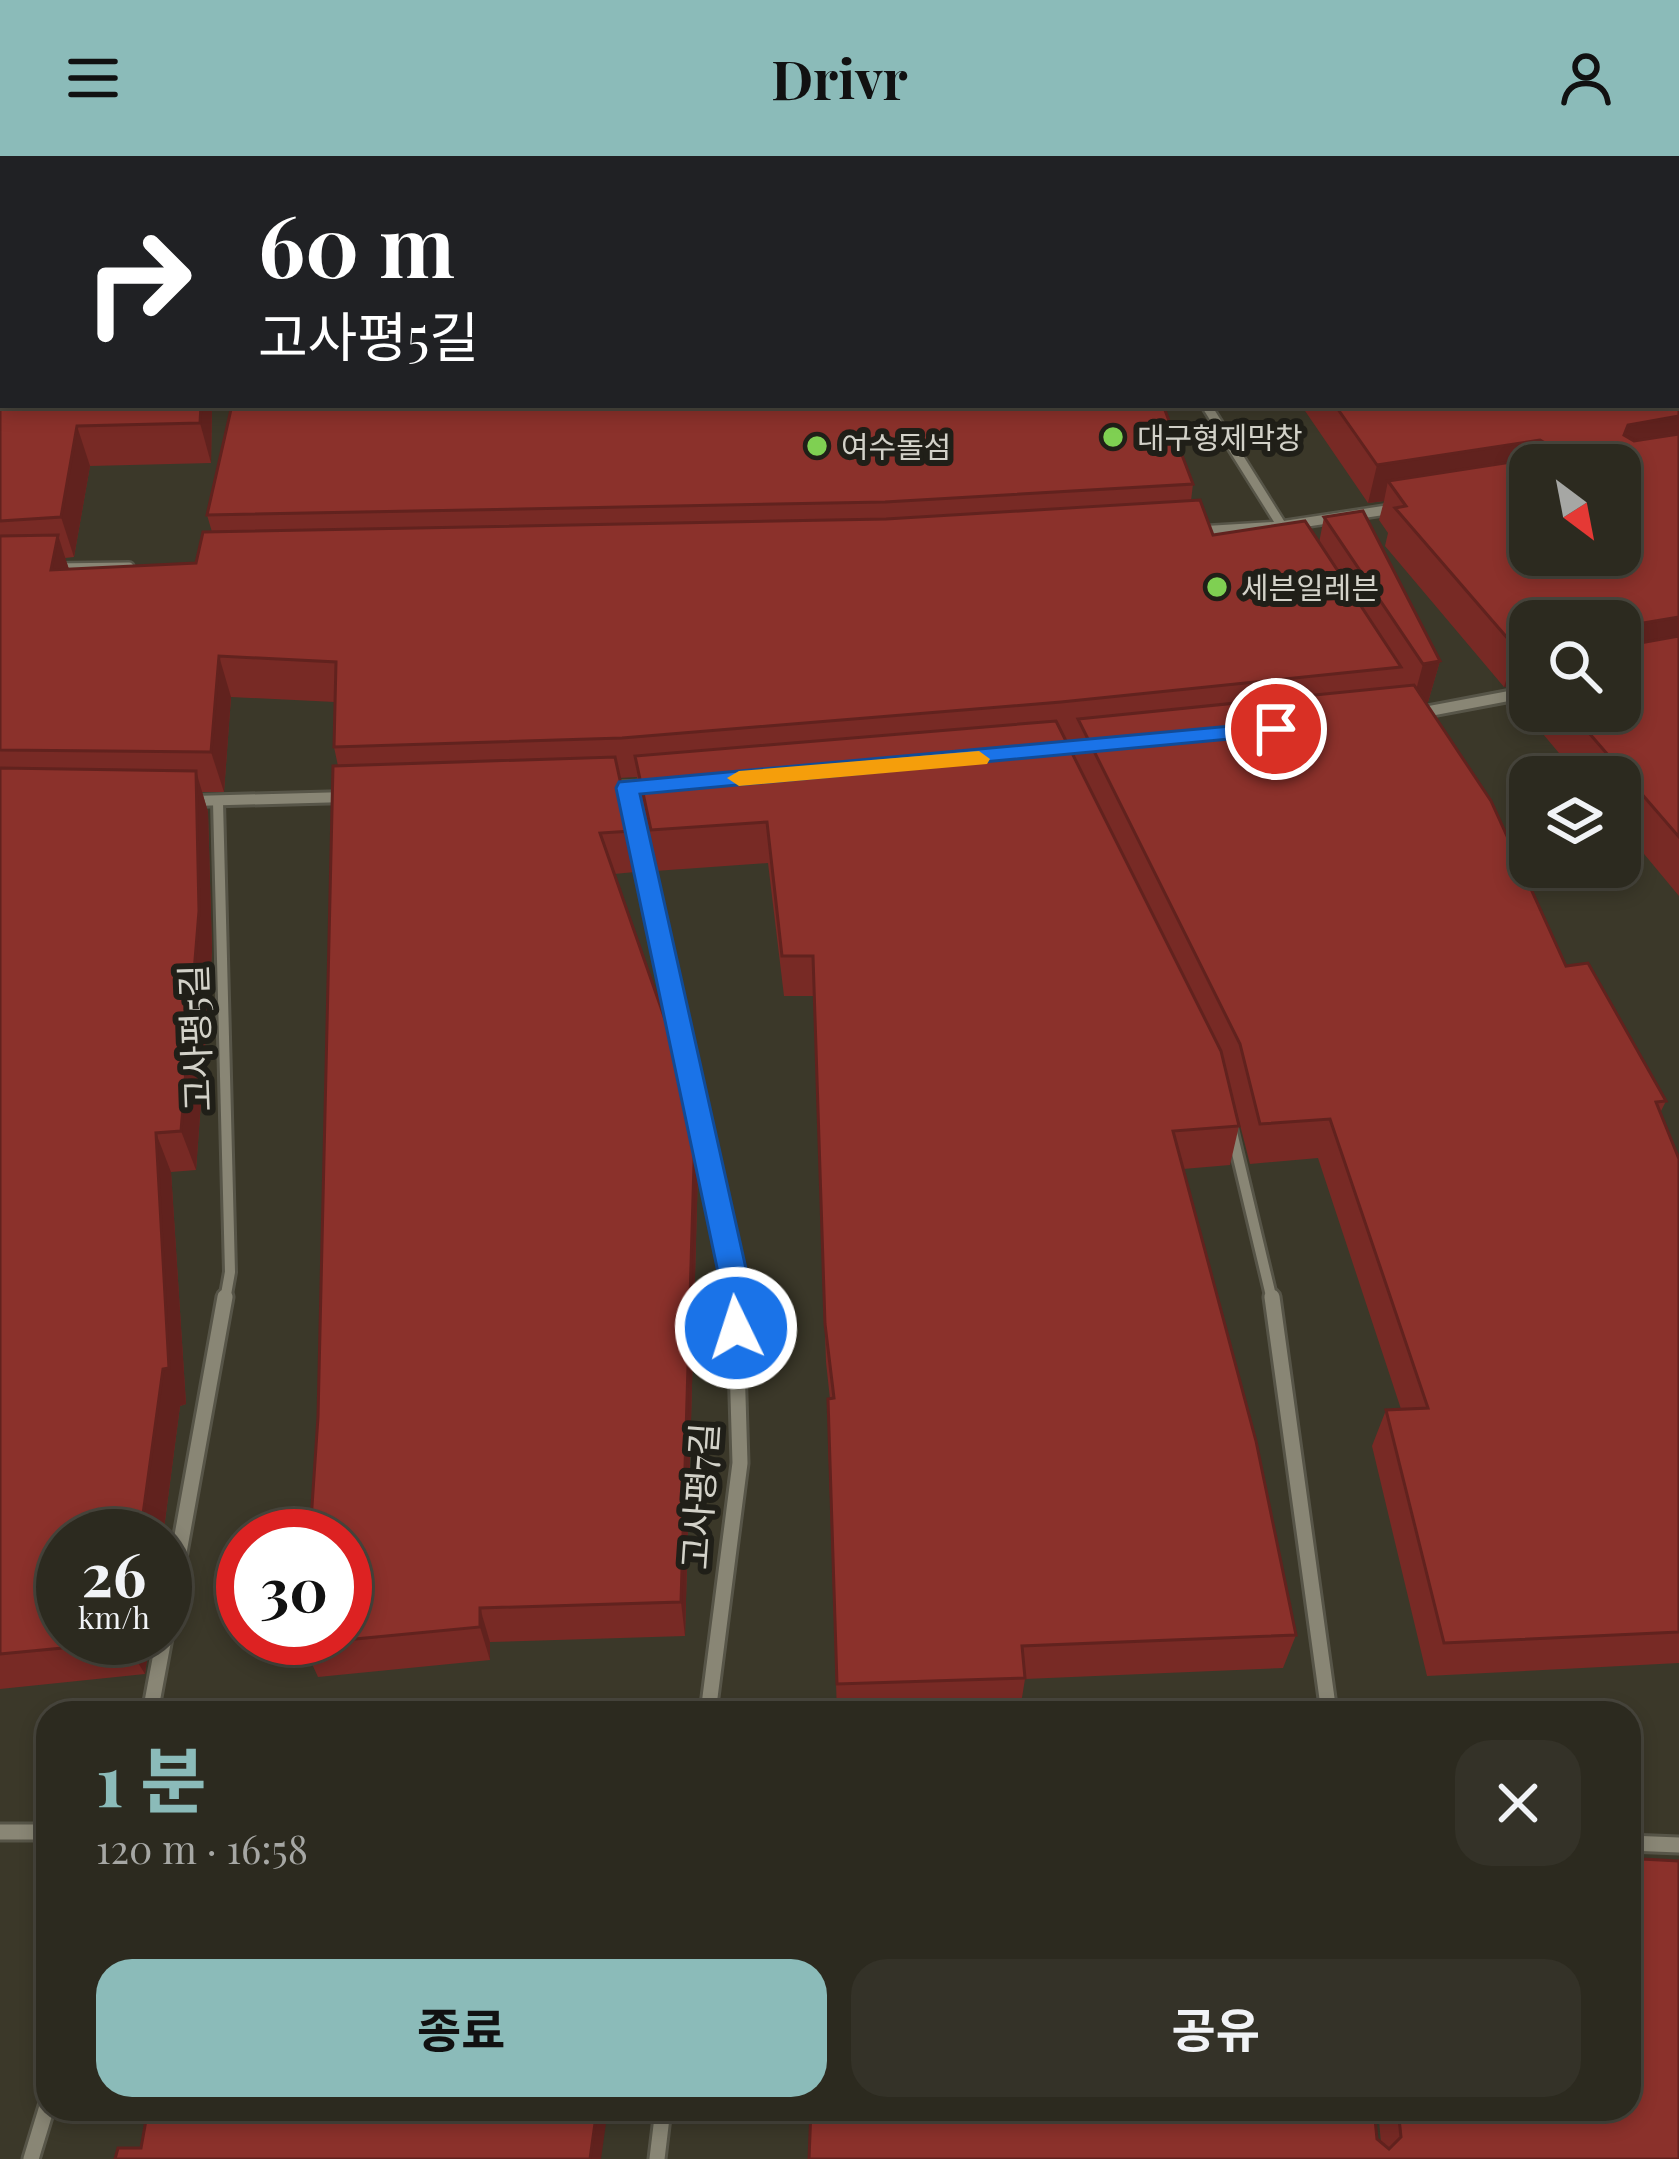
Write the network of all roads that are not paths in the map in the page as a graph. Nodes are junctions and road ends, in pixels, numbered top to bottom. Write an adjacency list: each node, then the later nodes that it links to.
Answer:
1 (1208, 408): 3 (street)
2 (1418, 506): 3 (street)
3 (1282, 526): 4 (street); 5 (street)
4 (1188, 532)
5 (1294, 545)
6 (132, 567): 7 (street)
7 (44, 568)
8 (1509, 696): 9 (street)
9 (1418, 734)
10 (673, 784): 11 (street)
11 (627, 788): 12 (street); 20 (street, 고사평7길)
12 (582, 789)
13 (354, 797): 15 (street)
14 (174, 801): 15 (street)
15 (218, 802): 17 (street, 고사평5길)
16 (1227, 1110): 21 (street)
17 (187, 1509)
18 (159, 1665): 19 (street)
19 (152, 1701)
20 (710, 1701)
21 (1327, 1701)
22 (0, 1832): 23 (street)
23 (36, 1832)
24 (1641, 1843): 25 (street)
25 (1679, 1845)
26 (43, 2121): 28 (street)
27 (662, 2121): 29 (street)
28 (31, 2159)
29 (657, 2159)

